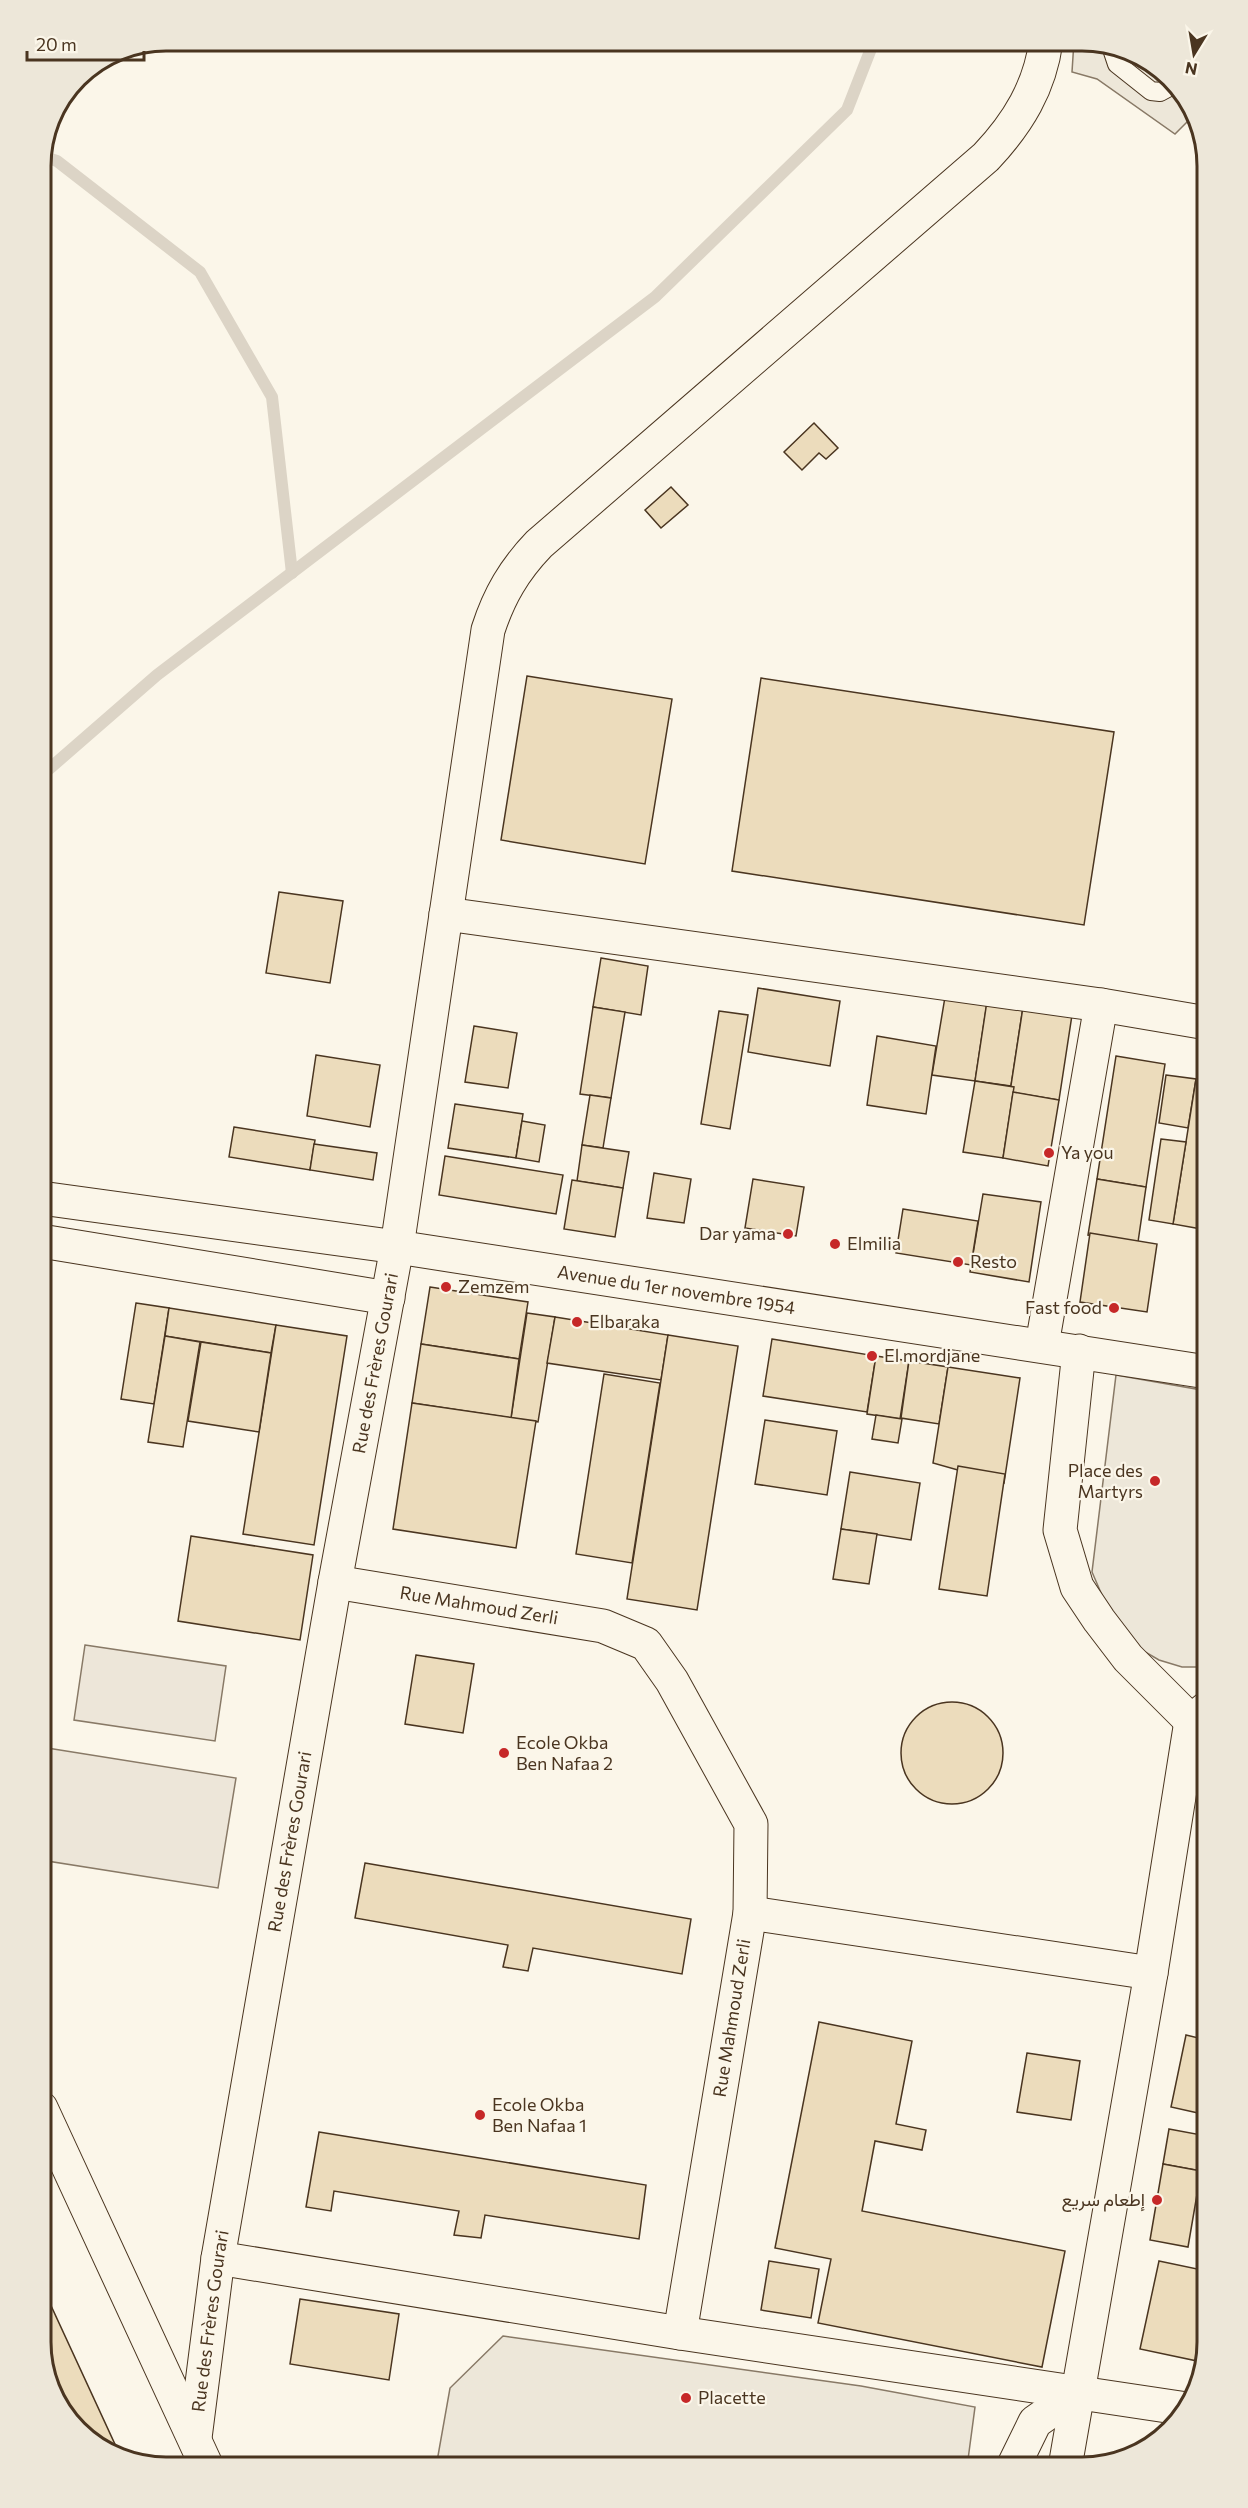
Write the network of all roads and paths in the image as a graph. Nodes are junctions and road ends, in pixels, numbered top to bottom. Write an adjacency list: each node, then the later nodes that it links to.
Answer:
1 (1045, 51): 4 (street, Rue des Frères Gourari)
2 (1114, 56): 3 (lane)
3 (1166, 89)
4 (446, 914): 5 (street); 9 (street, Rue des Frères Gourari)
5 (1101, 1005): 6 (street); 11 (street)
6 (1197, 1021)
7 (51, 1199): 9 (street, Avenue du 1er novembre 1954)
8 (51, 1243): 10 (street)
9 (397, 1247): 10 (street, Rue des Frères Gourari); 11 (street, Avenue du 1er novembre 1954)
10 (388, 1298): 14 (street, Rue des Frères Gourari)
11 (1042, 1345): 12 (street, Avenue du 1er novembre 1954)
12 (1079, 1351): 13 (street, Avenue du 1er novembre 1954); 15 (street)
13 (1197, 1370)
14 (335, 1582): 17 (street, Rue Mahmoud Zerli); 20 (street, Rue des Frères Gourari)
15 (1197, 1713)
16 (1197, 1726): 18 (street)
17 (750, 1913): 18 (street); 21 (street, Rue Mahmoud Zerli)
18 (1151, 1973): 22 (street)
19 (51, 2131): 24 (street)
20 (219, 2258): 21 (street); 24 (street, Rue des Frères Gourari)
21 (680, 2333): 22 (street)
22 (1079, 2391): 23 (street); 26 (street); 27 (street)
23 (1177, 2407)
24 (195, 2438): 25 (street)
25 (203, 2457)
26 (1018, 2457)
27 (1067, 2457)

